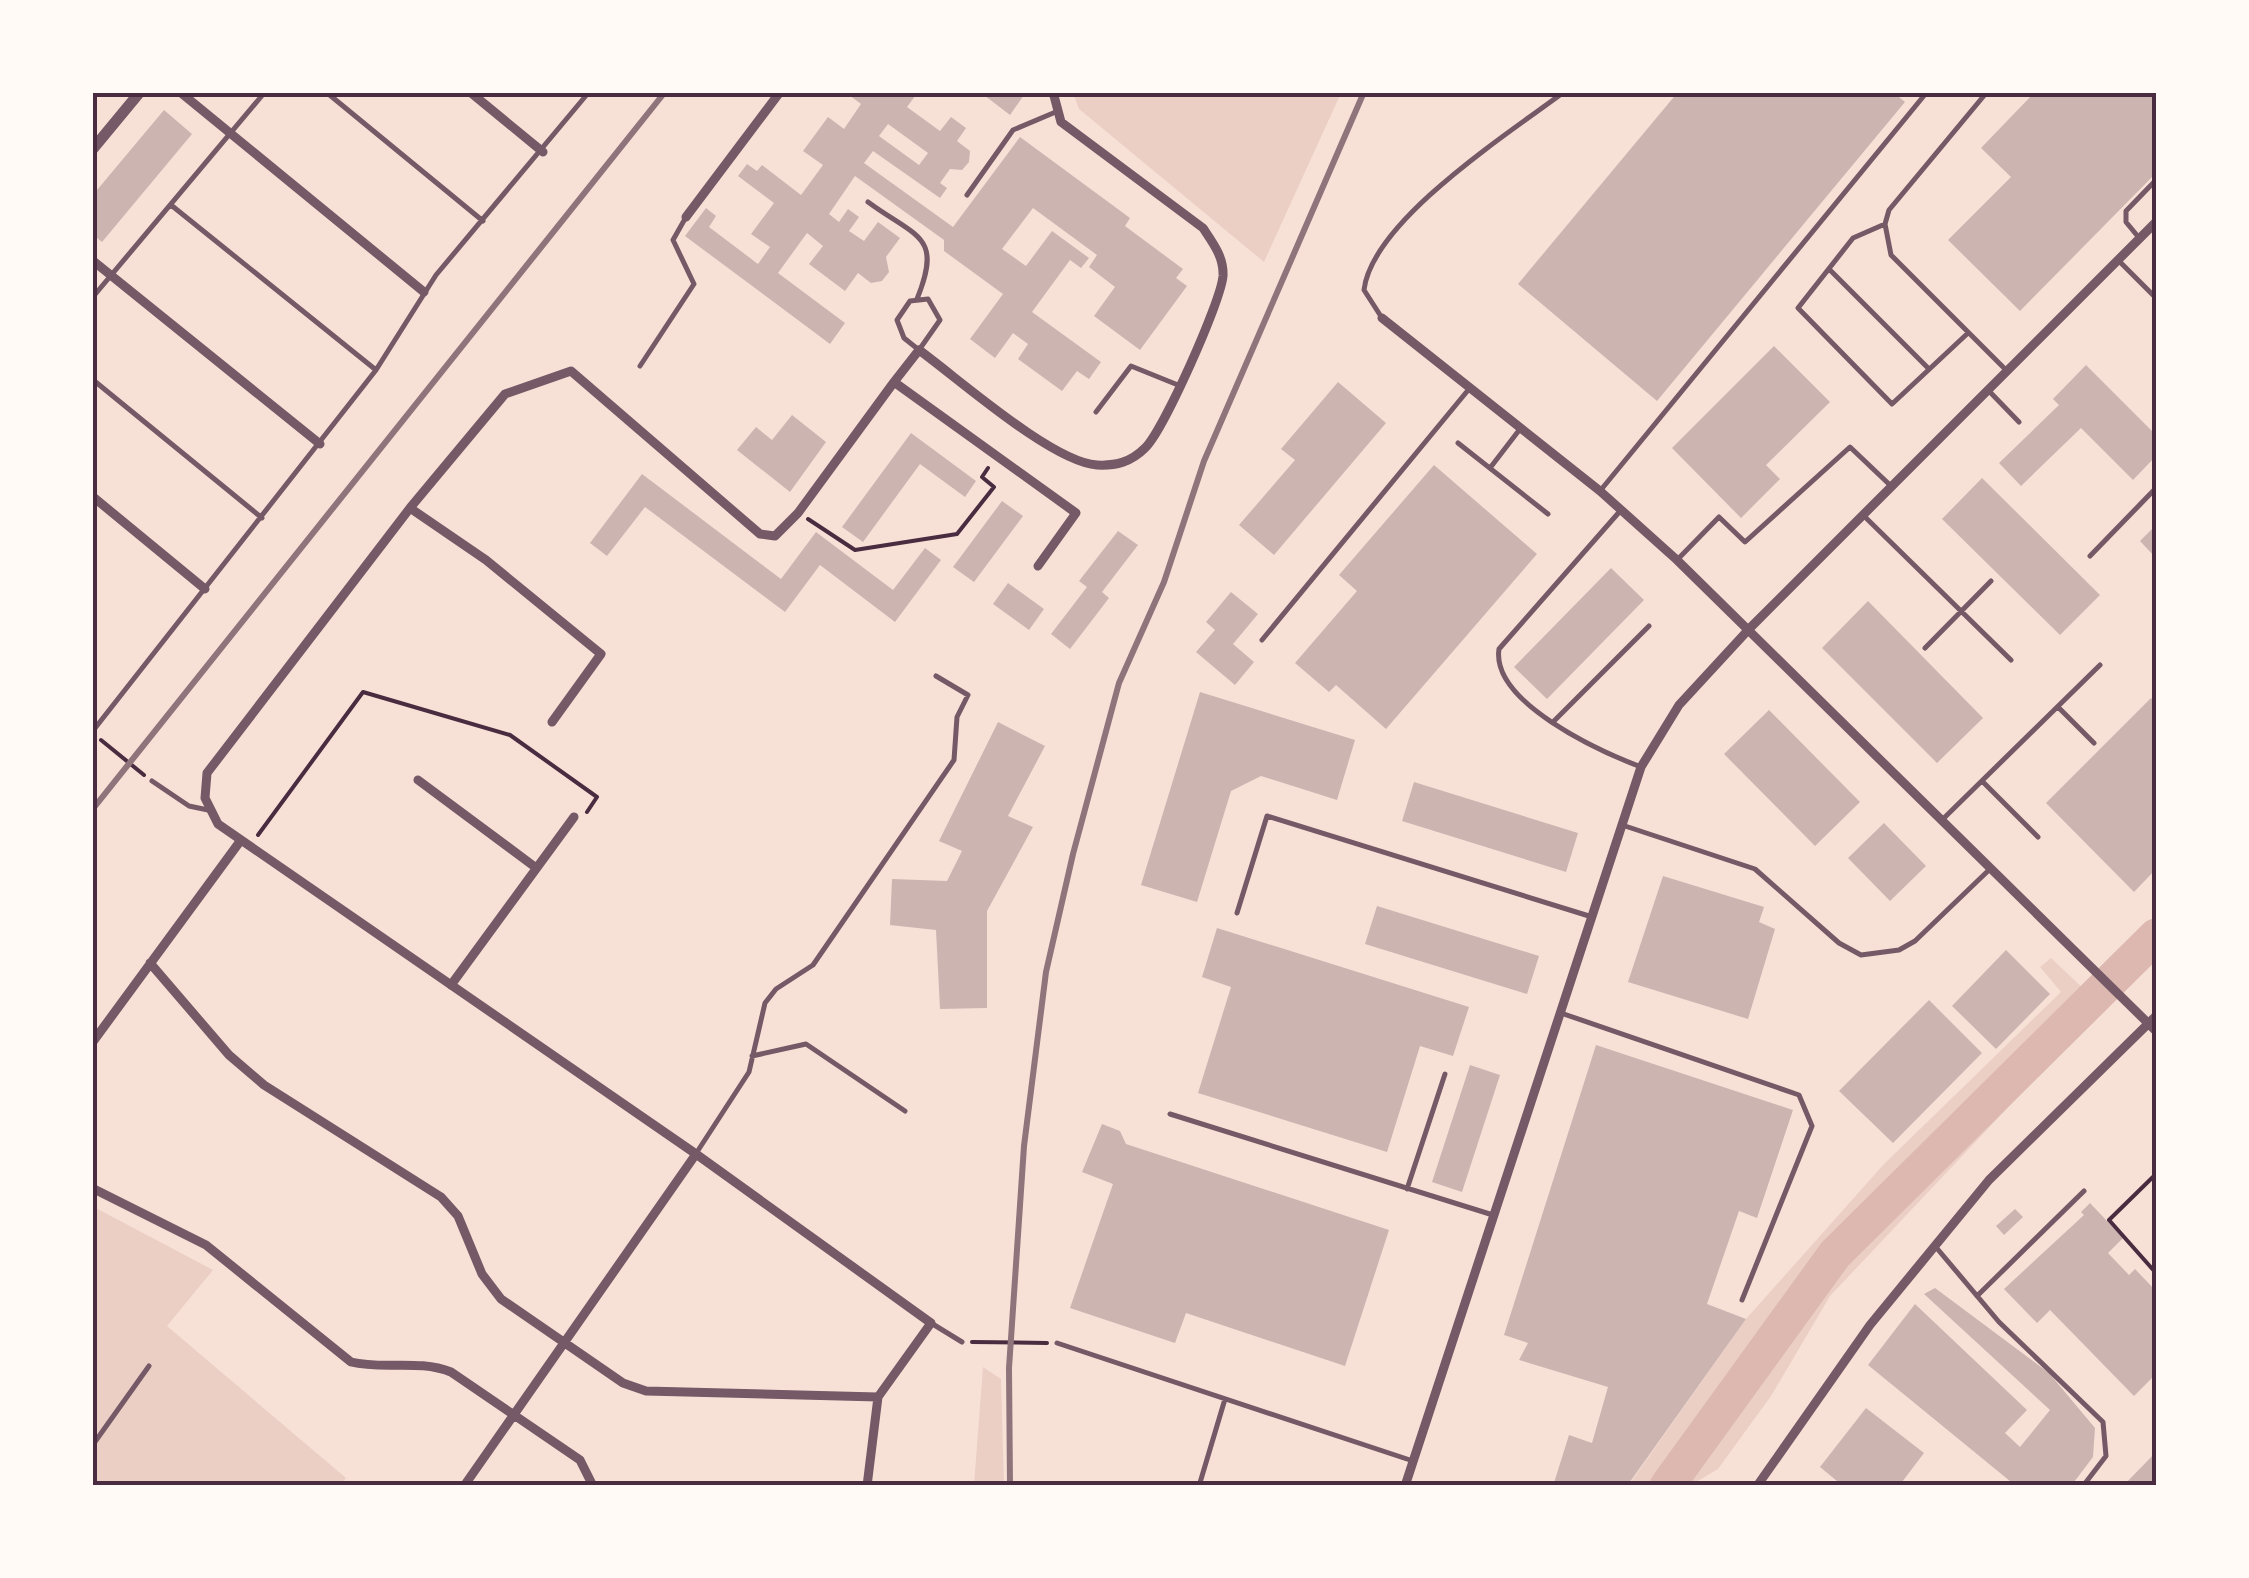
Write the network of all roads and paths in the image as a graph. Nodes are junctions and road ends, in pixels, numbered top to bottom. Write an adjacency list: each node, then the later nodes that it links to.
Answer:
1 (180, 92): 13 (street)
2 (265, 92): 13 (lane)
3 (326, 92): 21 (lane)
4 (470, 92): 15 (street)
5 (589, 92): 15 (lane)
6 (780, 92): 20 (street)
7 (1053, 92): 12 (street)
8 (1564, 92): 33 (lane)
9 (1927, 92): 54 (lane)
10 (1987, 92): 23 (lane)
11 (134, 95): 14 (street)
12 (1058, 112): 17 (lane); 42 (street)
13 (230, 134): 19 (lane); 29 (street)
14 (92, 150)
15 (543, 152): 21 (lane)
16 (2156, 180): 24 (lane)
17 (968, 195)
18 (868, 202): 32 (lane)
19 (171, 204): 28 (lane); 38 (lane)
20 (686, 217): 36 (lane)
21 (483, 220): 29 (lane)
22 (2156, 222): 24 (street)
23 (1885, 224): 27 (lane); 34 (lane)
24 (2140, 239): 26 (street)
25 (92, 260): 28 (street)
26 (2118, 260): 31 (lane); 39 (street)
27 (1829, 269): 37 (lane); 37 (lane)
28 (111, 275): 30 (lane); 49 (street)
29 (424, 292): 38 (lane)
30 (92, 298)
31 (2156, 298)
32 (918, 299): 35 (lane); 35 (lane)
33 (1382, 318): 43 (street)
34 (1968, 333): 37 (lane); 39 (lane)
35 (920, 350): 41 (street); 42 (street)
36 (640, 366)
37 (1929, 369)
38 (376, 370): 49 (lane)
39 (2007, 371): 44 (street)
40 (92, 379): 61 (lane)
41 (894, 382): 50 (street); 58 (street)
42 (1178, 385): 45 (lane)
43 (1469, 389): 47 (street); 70 (lane)
44 (1988, 390): 46 (lane); 52 (street)
45 (1096, 412)
46 (2019, 422)
47 (1520, 429): 51 (lane); 54 (street)
48 (1458, 443): 51 (lane)
49 (320, 444): 61 (lane)
50 (996, 456): 58 (path); 64 (street)
51 (1490, 468): 59 (lane)
52 (1892, 486): 60 (street); 63 (lane)
53 (2156, 488): 62 (lane)
54 (1600, 491): 57 (street)
55 (92, 496): 66 (street)
56 (410, 508): 58 (street); 77 (street); 84 (street)
57 (1621, 510): 63 (street); 76 (lane)
58 (798, 513)
59 (1548, 514)
60 (1863, 515): 67 (lane); 69 (street)
61 (262, 518): 66 (lane)
62 (2090, 556)
63 (1677, 560): 69 (street)
64 (1038, 566)
65 (1991, 582): 67 (lane)
66 (205, 590): 78 (lane)
67 (1961, 611): 71 (lane); 72 (lane)
68 (1649, 626): 76 (lane)
69 (1750, 628): 80 (street); 86 (street)
70 (1262, 640)
71 (1925, 648)
72 (2011, 660)
73 (2100, 665): 75 (lane)
74 (936, 676): 99 (lane)
75 (2058, 706): 79 (lane); 82 (lane)
76 (1554, 721): 80 (lane)
77 (552, 722)
78 (92, 733): 83 (path)
79 (2094, 743)
80 (1640, 768): 87 (street)
81 (418, 780): 91 (street)
82 (1982, 780): 86 (lane); 88 (lane)
83 (152, 782): 84 (lane)
84 (208, 810): 89 (street)
85 (574, 817): 89 (path); 91 (street)
86 (1944, 818): 90 (street)
87 (1621, 825): 90 (lane); 93 (street)
88 (2038, 837)
89 (245, 844): 94 (street); 95 (street)
90 (1993, 866): 97 (street)
91 (535, 867): 95 (street)
92 (1237, 913): 93 (lane)
93 (1589, 916): 96 (street)
94 (150, 964): 98 (street); 116 (street)
95 (451, 985): 103 (street)
96 (1558, 1012): 108 (street); 112 (lane)
97 (2154, 1023): 109 (street)
98 (92, 1043)
99 (752, 1056): 101 (lane); 103 (lane)
100 (1445, 1074): 106 (lane)
101 (905, 1112)
102 (1170, 1114): 106 (lane)
103 (696, 1154): 113 (street); 116 (street)
104 (2156, 1174): 110 (path)
105 (92, 1188): 120 (street)
106 (1407, 1189): 108 (lane)
107 (2084, 1191): 111 (lane)
108 (1492, 1215): 122 (street)
109 (1934, 1245): 111 (lane); 128 (street)
110 (2156, 1274)
111 (1977, 1296): 129 (lane)
112 (1742, 1300)
113 (931, 1323): 114 (lane); 118 (street)
114 (962, 1342): 115 (path)
115 (1057, 1343): 119 (lane)
116 (564, 1344): 118 (street); 120 (street)
117 (149, 1366): 121 (lane)
118 (878, 1397): 125 (street)
119 (1225, 1399): 122 (lane); 126 (lane)
120 (514, 1414): 123 (street); 124 (street)
121 (92, 1446)
122 (1413, 1462): 127 (street)
123 (464, 1486)
124 (593, 1486)
125 (867, 1486)
126 (1199, 1486)
127 (1406, 1486)
128 (1756, 1486)
129 (2082, 1486)

